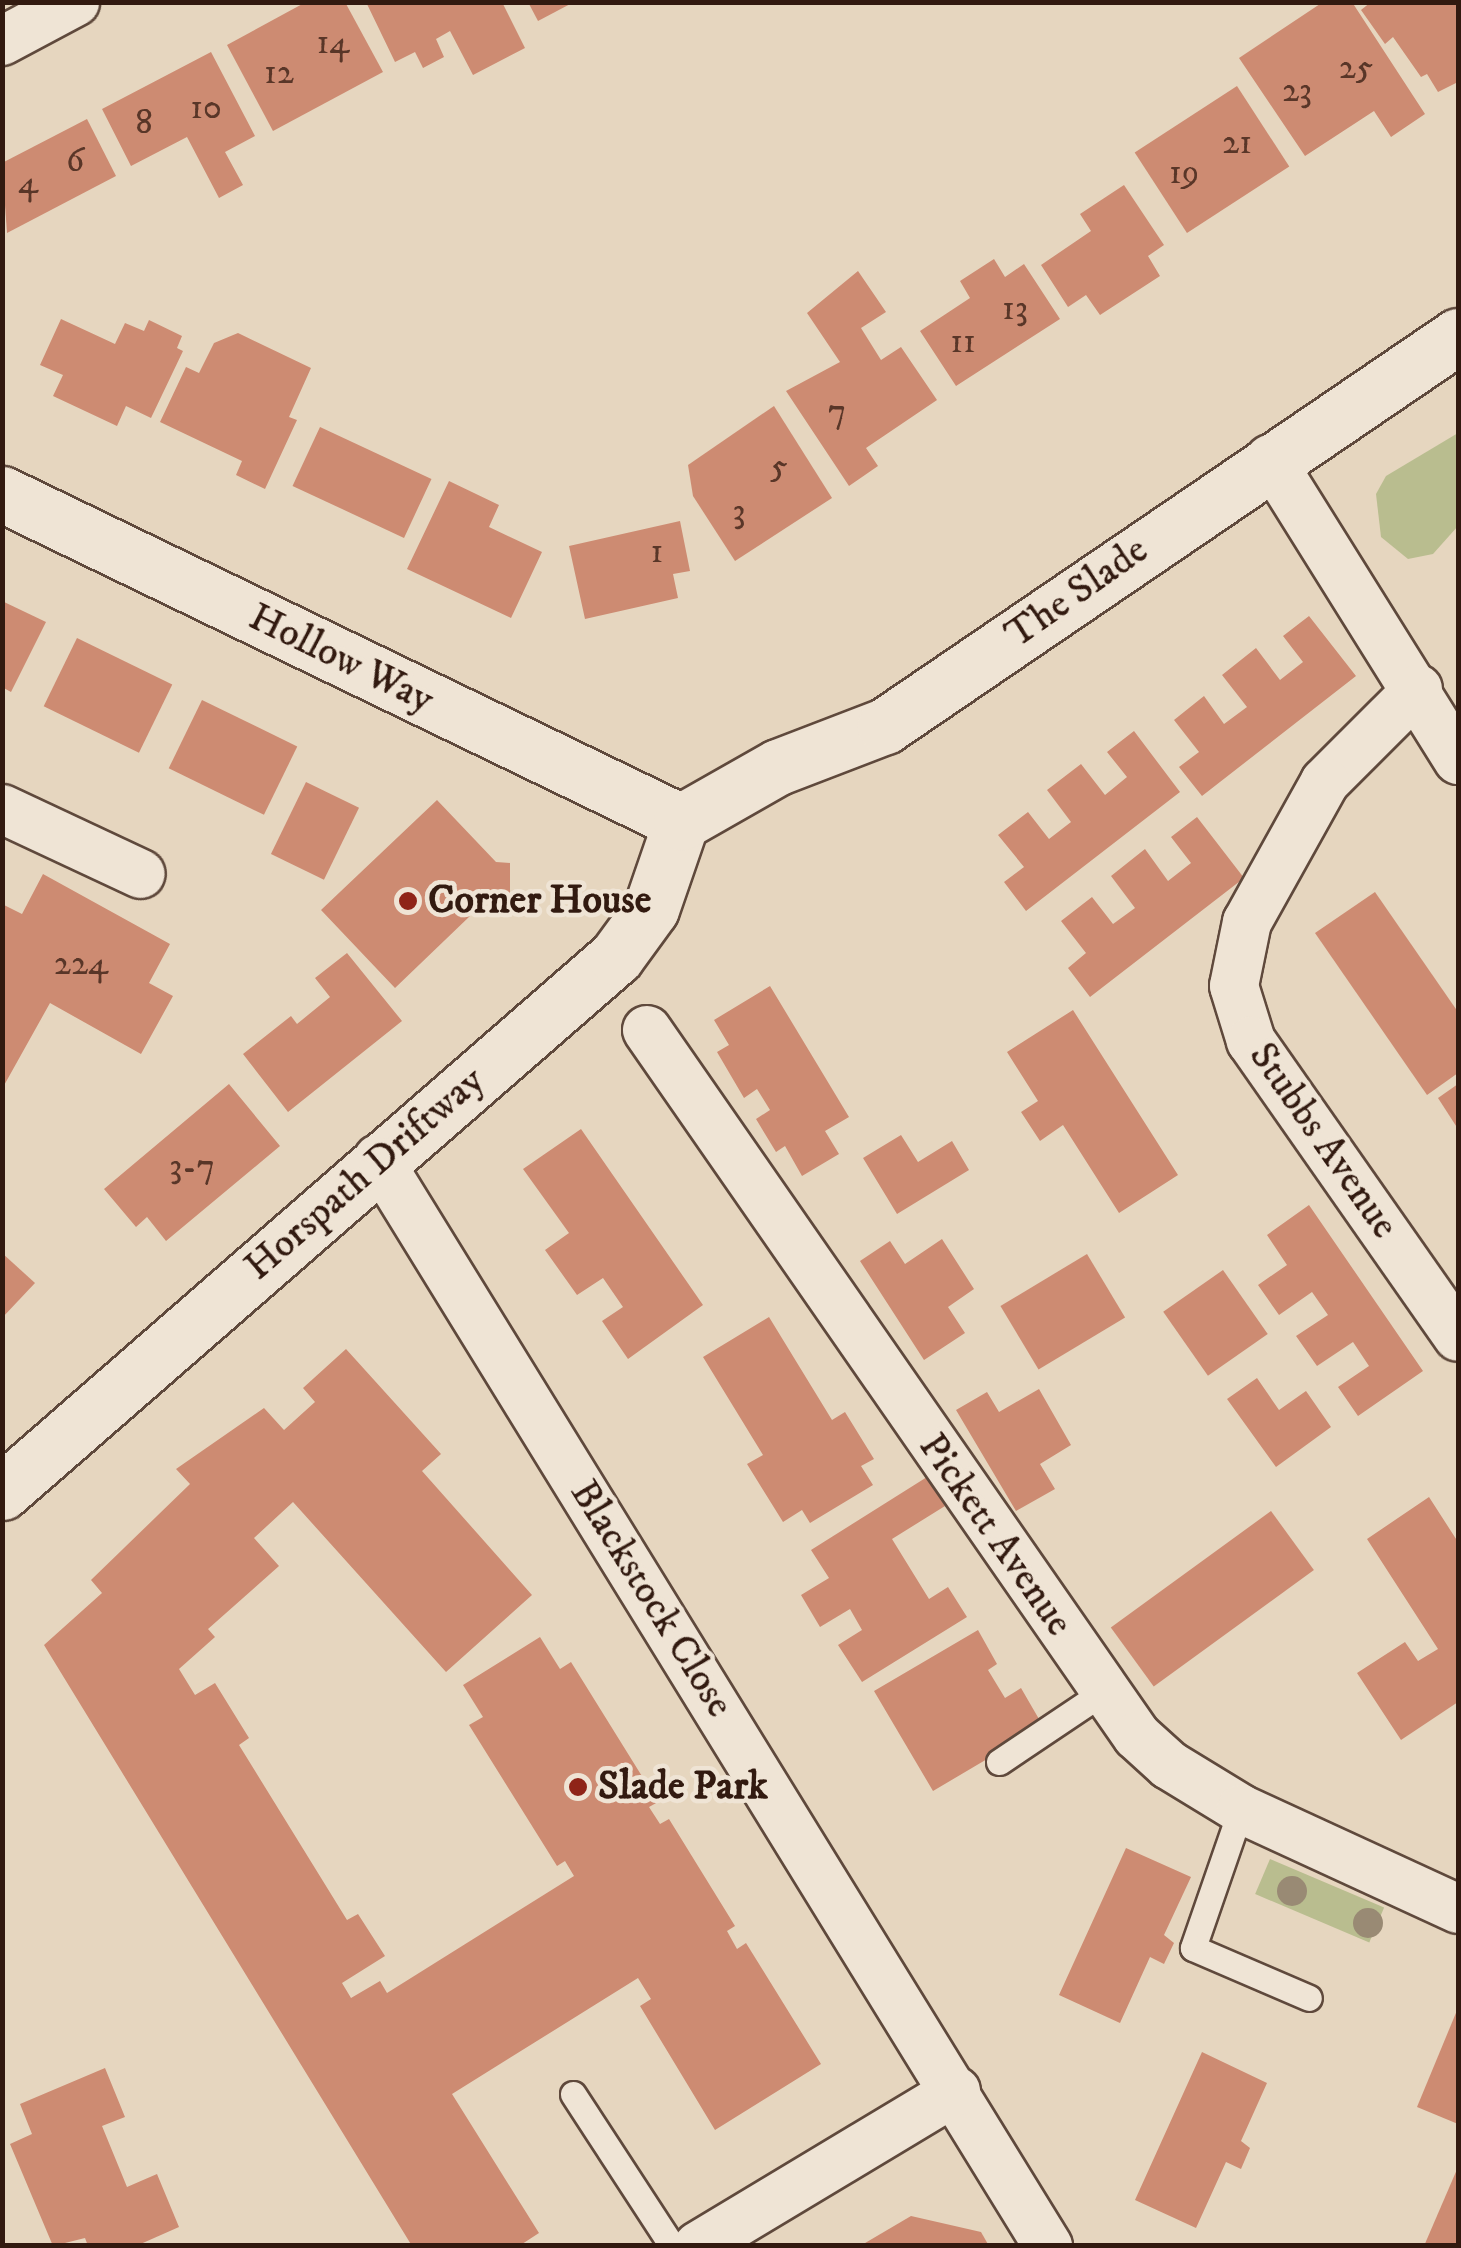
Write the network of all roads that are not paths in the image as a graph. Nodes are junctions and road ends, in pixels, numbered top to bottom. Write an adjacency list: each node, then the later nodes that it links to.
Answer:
1 (75, 2): 2 (street)
2 (2, 41)
3 (1458, 336): 4 (main road, The Slade)
4 (1270, 459): 6 (street); 9 (main road, The Slade)
5 (2, 494): 9 (main road, Hollow Way)
6 (1418, 688): 7 (street); 13 (street, Stubbs Avenue)
7 (1458, 760)
8 (2, 809): 10 (street)
9 (681, 822): 12 (main road, Horspath Driftway)
10 (141, 874)
11 (647, 1030): 15 (street, Pickett Avenue)
12 (378, 1159): 14 (main road, Horspath Driftway); 20 (street, Blackstock Close)
13 (1458, 1336)
14 (2, 1492)
15 (1102, 1692): 16 (lane); 17 (street, Pickett Avenue)
16 (999, 1762)
17 (1241, 1809): 18 (street, Pickett Avenue); 19 (lane)
18 (1458, 1909)
19 (1309, 1998)
20 (956, 2090): 23 (street); 24 (street, Blackstock Close)
21 (573, 2094): 22 (lane)
22 (672, 2246)
23 (698, 2246)
24 (1048, 2246)

